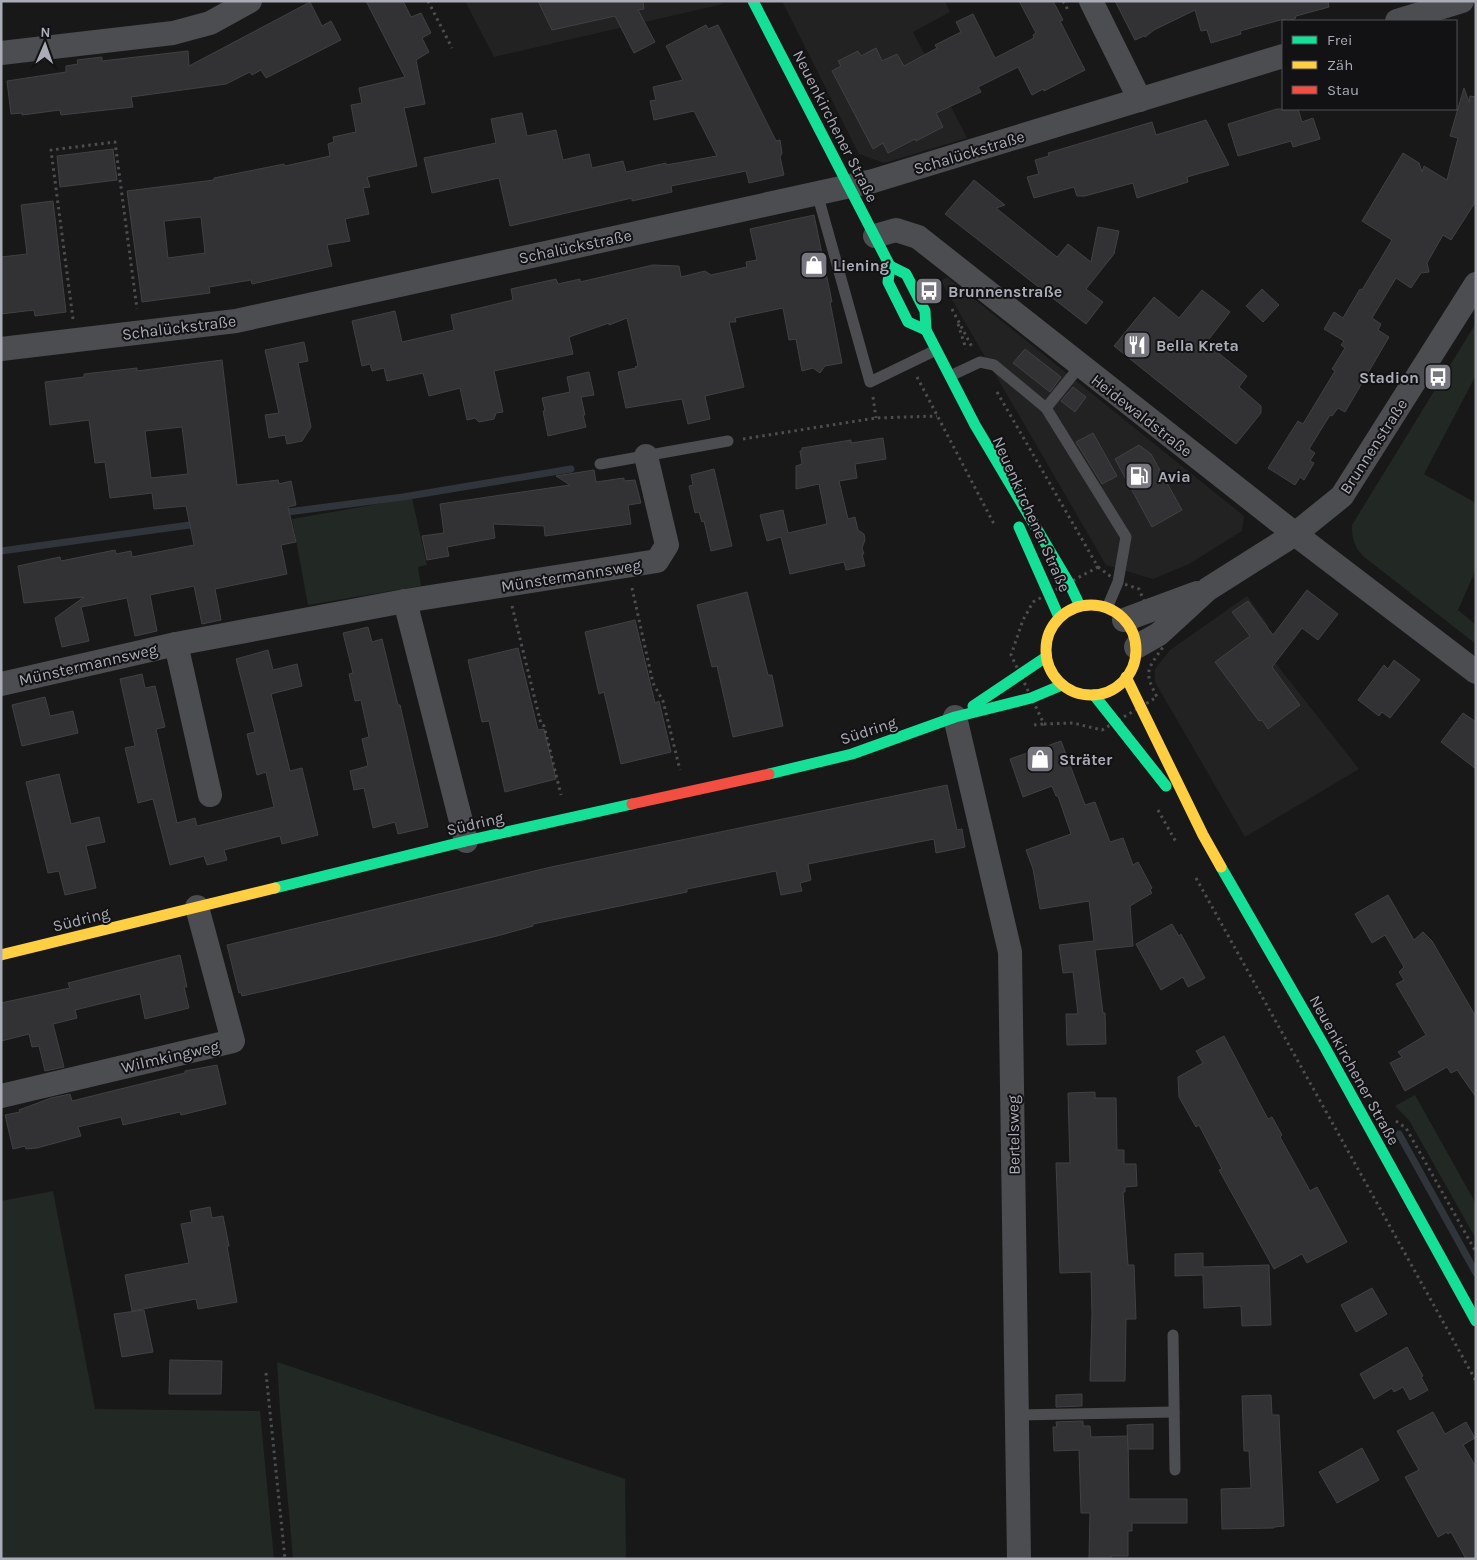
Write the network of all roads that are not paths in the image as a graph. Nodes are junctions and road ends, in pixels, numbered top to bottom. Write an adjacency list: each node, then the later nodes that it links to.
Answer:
1 (250, 1): 6 (street)
2 (753, 1): 9 (main road, Neuenkirchener Straße)
3 (1090, 1): 8 (street)
4 (1462, 1): 5 (street)
5 (1400, 20)
6 (1, 53)
7 (1282, 56): 8 (street, Schalückstraße)
8 (1140, 100): 9 (street, Schalückstraße)
9 (848, 186): 10 (street, Schalückstraße); 11 (main road, Neuenkirchener Straße)
10 (816, 194): 15 (street, Schalückstraße); 16 (lane)
11 (875, 236): 12 (main road, Neuenkirchener Straße); 17 (street, Heidewaldstraße)
12 (890, 266): 14 (main road, Neuenkirchener Straße); 14 (main road, Neuenkirchener Straße)
13 (1475, 287): 24 (street, Brunnenstraße)
14 (926, 330): 16 (main road, Neuenkirchener Straße)
15 (1, 349)
16 (936, 350): 18 (main road, Neuenkirchener Straße)
17 (1080, 366): 19 (lane); 24 (street, Heidewaldstraße)
18 (950, 376): 19 (lane); 20 (main road, Neuenkirchener Straße)
19 (1046, 408): 28 (lane)
20 (975, 425): 27 (main road, Neuenkirchener Straße); 29 (main road, Neuenkirchener Straße)
21 (728, 442): 22 (lane)
22 (646, 456): 23 (lane); 26 (street, Münstermannsweg)
23 (600, 464)
24 (1295, 534): 25 (street, Brunnenstraße); 33 (street, Heidewaldstraße)
25 (1208, 589): 28 (street, Brunnenstraße); 31 (street, Brunnenstraße)
26 (405, 601): 30 (street, Münstermannsweg); 41 (street)
27 (1080, 606): 28 (main road); 29 (main road)
28 (1116, 614): 31 (main road)
29 (1059, 617): 32 (main road)
30 (176, 644): 35 (street, Münstermannsweg); 39 (street, Münstermannsweg)
31 (1136, 647): 34 (main road)
32 (1046, 658): 36 (main road); 38 (main road, Südring)
33 (1476, 672)
34 (1126, 678): 37 (main road); 40 (main road, Neuenkirchener Straße)
35 (1, 684)
36 (1062, 685): 37 (main road); 38 (main road, Südring)
37 (1094, 695): 40 (main road, Neuenkirchener Straße)
38 (955, 717): 41 (main road, Südring); 48 (street, Bertelsweg)
39 (210, 795)
40 (1203, 836): 45 (main road, Neuenkirchener Straße)
41 (466, 841): 42 (main road, Südring)
42 (197, 907): 43 (main road, Südring); 44 (street, Wilmkingweg)
43 (1, 955)
44 (1, 1096)
45 (1476, 1321)
46 (1173, 1335): 47 (lane)
47 (1174, 1412): 48 (lane); 49 (lane)
48 (1017, 1415): 50 (street, Bertelsweg)
49 (1175, 1470)
50 (1019, 1559)

